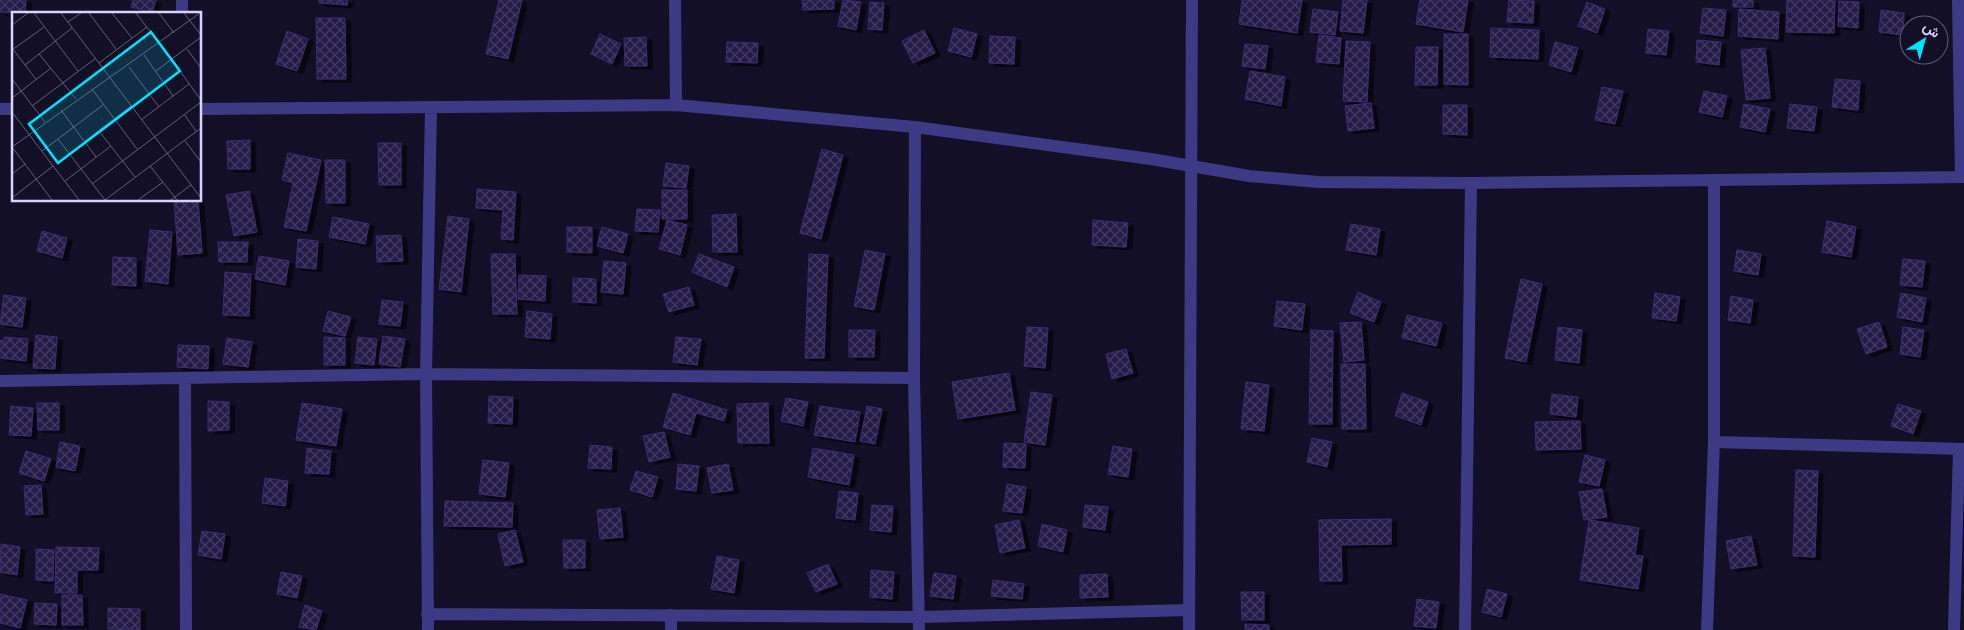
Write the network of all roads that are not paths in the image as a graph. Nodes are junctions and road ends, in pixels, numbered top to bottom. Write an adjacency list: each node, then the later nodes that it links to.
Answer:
1 (675, 0): 4 (street)
2 (1192, 0): 8 (street)
3 (1958, 0): 9 (street)
4 (676, 105): 5 (street); 7 (street)
5 (431, 107): 6 (street); 12 (street)
6 (201, 108)
7 (916, 127): 8 (street); 13 (street)
8 (1191, 166): 11 (street); 18 (street)
9 (1963, 177): 10 (street)
10 (1714, 180): 11 (street); 16 (street)
11 (1471, 183): 26 (street)
12 (426, 374): 13 (street); 14 (street); 19 (street)
13 (914, 378): 21 (street)
14 (185, 379): 15 (street); 22 (street)
15 (0, 381)
16 (1714, 442): 17 (street); 27 (street)
17 (1961, 448): 28 (street)
18 (1189, 610): 21 (street); 25 (street)
19 (428, 614): 20 (street); 23 (street)
20 (671, 615): 21 (street); 24 (street)
21 (919, 624)
22 (186, 630)
23 (428, 630)
24 (671, 630)
25 (1189, 630)
26 (1465, 630)
27 (1707, 630)
28 (1954, 630)

